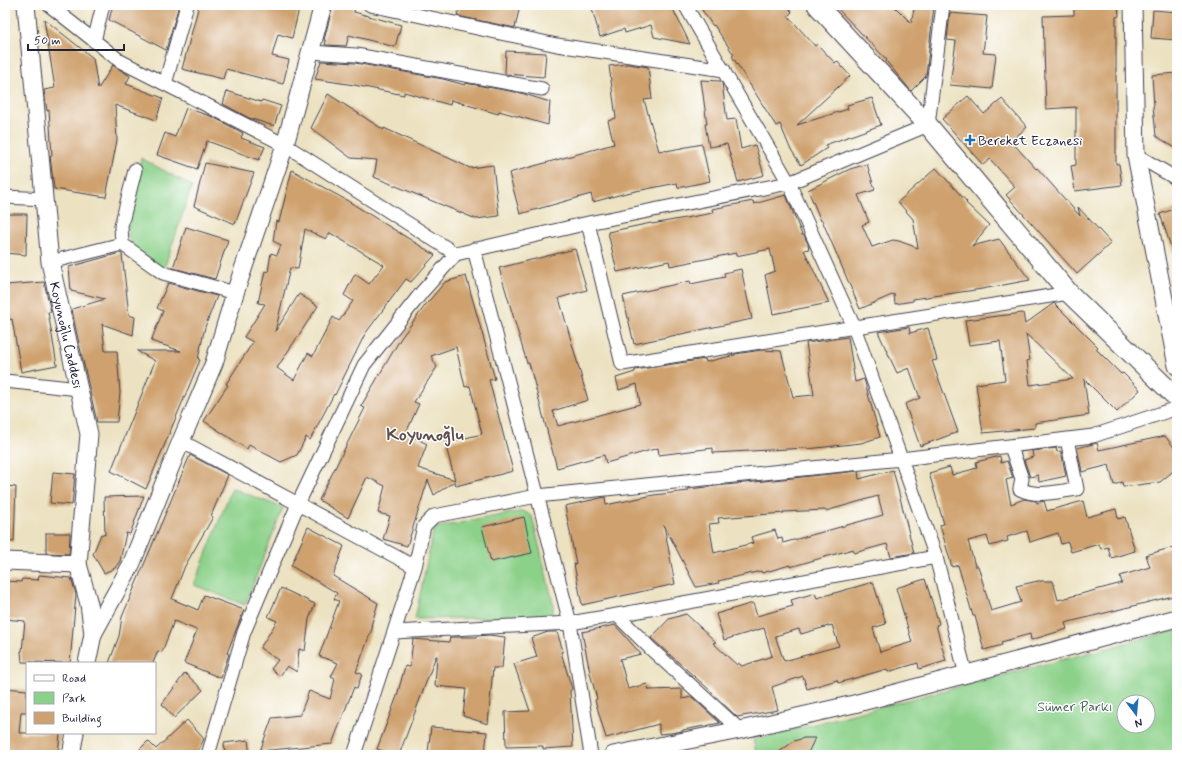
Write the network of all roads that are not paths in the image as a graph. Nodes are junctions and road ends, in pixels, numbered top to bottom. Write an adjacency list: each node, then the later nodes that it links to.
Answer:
1 (26, 5): 23 (street, Koyunoğlu Caddesi)
2 (49, 5): 11 (street)
3 (103, 5): 11 (street)
4 (187, 5): 14 (street)
5 (323, 5): 12 (street)
6 (370, 5): 13 (street)
7 (685, 5): 13 (street)
8 (817, 5): 16 (main road)
9 (943, 5): 16 (street)
10 (1133, 5): 18 (street)
11 (94, 41): 14 (street)
12 (310, 52): 15 (street); 17 (street)
13 (724, 70): 21 (street)
14 (165, 84): 17 (street)
15 (542, 89)
16 (928, 125): 21 (street); 30 (main road)
17 (285, 144): 27 (street); 29 (street)
18 (1136, 154): 20 (street); 32 (street)
19 (135, 170): 25 (street)
20 (1177, 179)
21 (789, 183): 24 (street); 31 (street)
22 (5, 197): 23 (street)
23 (45, 199): 28 (street, Koyunoğlu Caddesi)
24 (588, 222): 26 (street); 31 (street)
25 (122, 244): 28 (street); 29 (street)
26 (474, 249): 27 (street); 41 (street)
27 (456, 254): 42 (street)
28 (50, 262): 34 (street, Koyunoğlu Caddesi)
29 (235, 293): 38 (street)
30 (1069, 293): 31 (street); 35 (main road)
31 (854, 327): 40 (street)
32 (1177, 366)
33 (5, 381): 34 (street)
34 (79, 389): 45 (street, Koyunoğlu Caddesi)
35 (1177, 398)
36 (1177, 408): 37 (street)
37 (1067, 439): 39 (street); 39 (street)
38 (181, 441): 42 (street); 51 (street)
39 (1011, 447): 40 (street)
40 (901, 459): 41 (street); 43 (street)
41 (538, 496): 46 (street); 49 (street)
42 (298, 504): 46 (street); 57 (street)
43 (936, 557): 47 (street); 53 (street)
44 (5, 561): 45 (street)
45 (78, 564): 51 (street, Koyunoğlu Caddesi)
46 (415, 567): 50 (street)
47 (617, 615): 49 (street); 54 (street)
48 (1177, 618): 53 (street)
49 (570, 623): 50 (street); 59 (street)
50 (394, 632): 58 (street)
51 (93, 634): 52 (street, Koyunoğlu Caddesi)
52 (88, 662)
53 (966, 675): 54 (street)
54 (740, 730): 60 (street)
55 (75, 734): 56 (street)
56 (71, 755)
57 (208, 755)
58 (354, 755)
59 (591, 755)
60 (614, 755)

